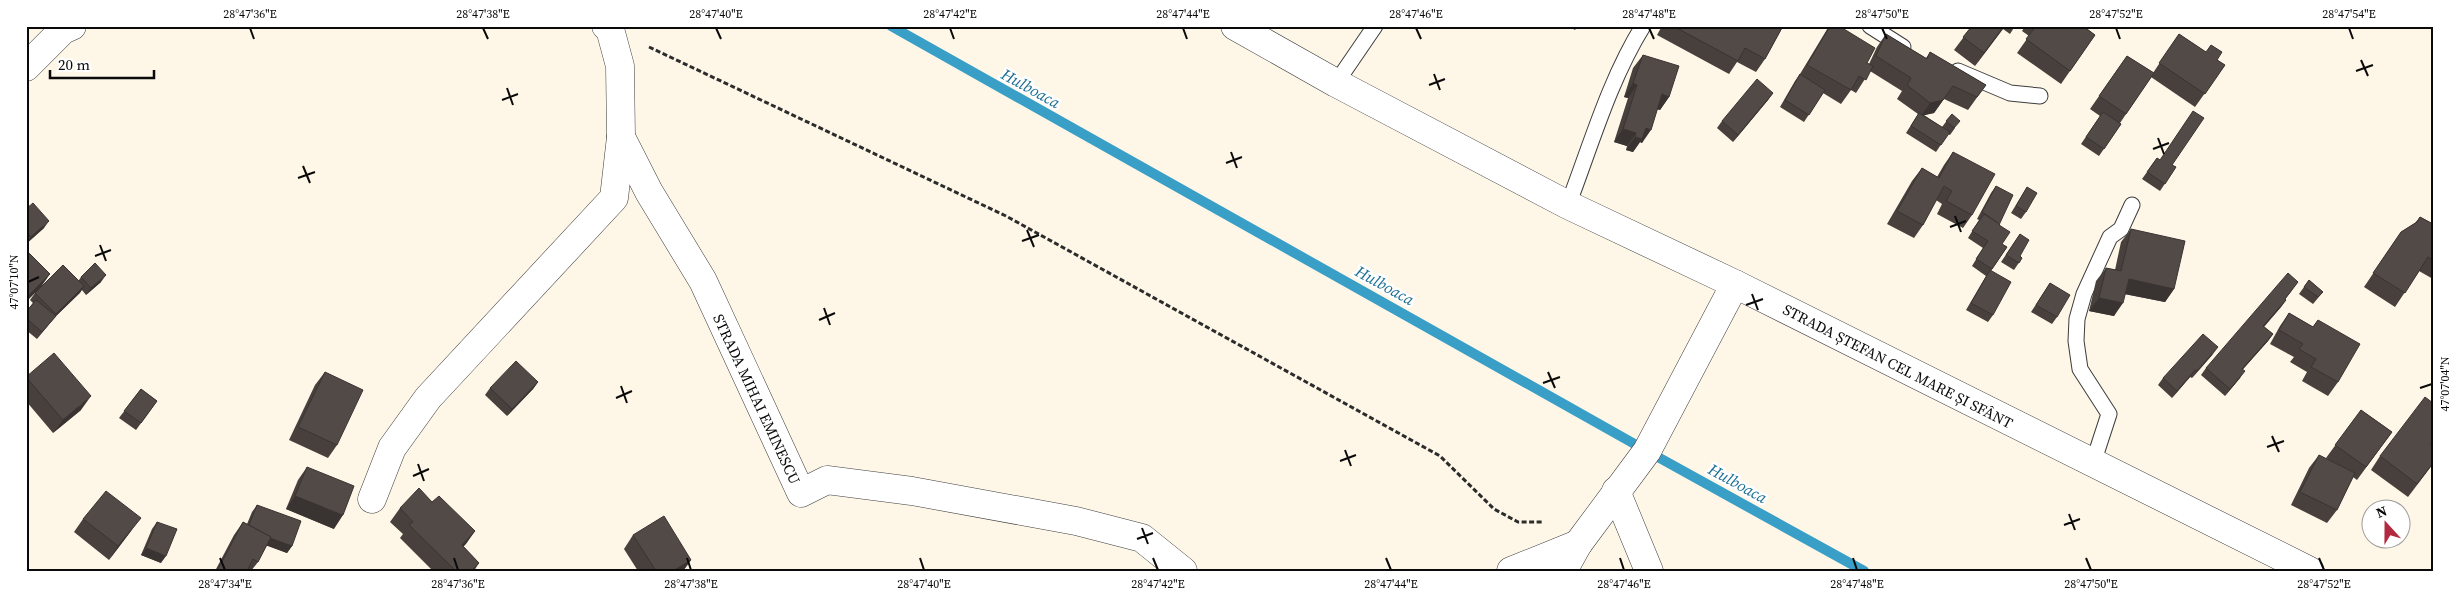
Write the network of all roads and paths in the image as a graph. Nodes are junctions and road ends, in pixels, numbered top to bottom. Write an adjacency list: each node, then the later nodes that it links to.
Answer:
1 (1235, 26): 10 (street, STRADA ȘTEFAN CEL MARE ȘI SFÂNT)
2 (1375, 26): 10 (lane)
3 (1643, 26): 13 (lane)
4 (1870, 26): 7 (lane)
5 (65, 27): 8 (street)
6 (608, 28): 12 (street, STRADA MIHAI EMINESCU); 19 (path)
7 (1915, 55)
8 (26, 67)
9 (1946, 67): 11 (lane)
10 (1336, 83): 13 (street, STRADA ȘTEFAN CEL MARE ȘI SFÂNT)
11 (2040, 96)
12 (621, 136): 18 (street, STRADA MIHAI EMINESCU); 21 (street, STRADA MIHAI EMINESCU)
13 (1568, 205): 15 (street, STRADA ȘTEFAN CEL MARE ȘI SFÂNT)
14 (2132, 205): 16 (lane)
15 (1735, 284): 16 (street, STRADA ȘTEFAN CEL MARE ȘI SFÂNT); 17 (street)
16 (2092, 463): 25 (street, STRADA ȘTEFAN CEL MARE ȘI SFÂNT)
17 (1616, 491): 20 (street); 24 (street)
18 (372, 499)
19 (1548, 522)
20 (1578, 544): 22 (street); 23 (street)
21 (1183, 571)
22 (1511, 571)
23 (1563, 571)
24 (1649, 571)
25 (2310, 571)

